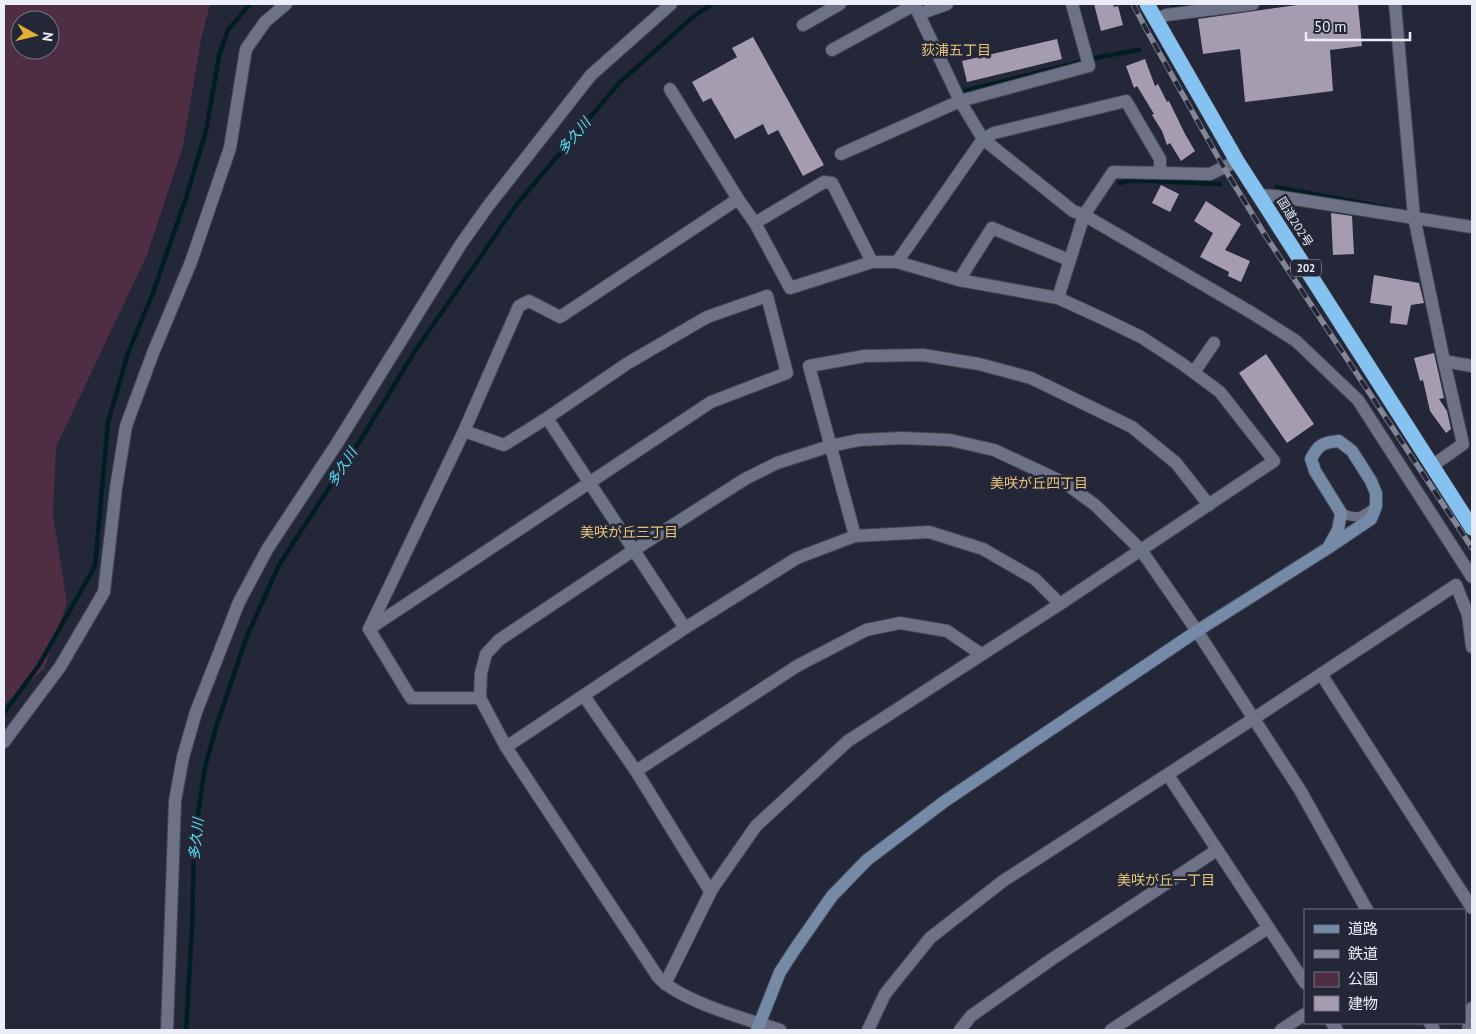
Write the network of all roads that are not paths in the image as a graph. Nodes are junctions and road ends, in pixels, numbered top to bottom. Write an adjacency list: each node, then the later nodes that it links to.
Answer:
1 (286, 4): 59 (street)
2 (671, 4): 73 (street)
3 (840, 4): 11 (street)
4 (947, 4): 9 (street)
5 (1072, 4): 14 (street)
6 (1148, 4): 10 (highway, 国道202号 / 202)
7 (1253, 4): 10 (street)
8 (1395, 4): 21 (street)
9 (916, 7): 12 (street); 14 (street)
10 (1155, 20): 17 (highway, 国道202号 / 202)
11 (803, 26)
12 (832, 50)
13 (670, 89): 20 (street)
14 (960, 100): 15 (street); 16 (street)
15 (983, 139): 18 (street); 22 (street); 27 (street)
16 (841, 154)
17 (1237, 161): 18 (street); 19 (highway, 国道202号 / 202)
18 (1160, 172): 22 (street)
19 (1260, 195): 21 (street); 38 (highway, 国道202号 / 202)
20 (738, 199): 23 (street); 35 (street)
21 (1414, 212): 24 (street); 31 (street)
22 (1084, 215): 25 (street); 48 (street)
23 (755, 223): 26 (street); 26 (street)
24 (1472, 227)
25 (1069, 260): 28 (street); 29 (street)
26 (872, 262): 27 (street)
27 (897, 262): 28 (street)
28 (959, 280): 29 (street)
29 (1058, 298): 33 (street)
30 (1214, 343): 33 (street)
31 (1444, 361): 32 (street); 36 (street)
32 (1472, 366)
33 (1194, 372): 40 (street)
34 (547, 418): 35 (street); 39 (street); 39 (street)
35 (464, 431): 51 (street)
36 (1468, 445): 38 (street)
37 (830, 446): 40 (street); 44 (street); 46 (street); 47 (street)
38 (1432, 466): 43 (highway, 国道202号 / 202)
39 (591, 483): 46 (street); 51 (street)
40 (1209, 505): 47 (street)
41 (1376, 506): 42 (lane); 42 (street); 45 (street)
42 (1341, 513): 45 (street)
43 (1472, 528)
44 (855, 536): 49 (street); 50 (street)
45 (1328, 548): 52 (street)
46 (634, 550): 50 (street); 57 (street)
47 (1141, 550): 49 (street); 52 (street)
48 (1472, 577)
49 (1060, 604): 54 (street)
50 (685, 628): 56 (street)
51 (369, 629): 57 (street)
52 (1197, 631): 58 (street); 72 (street)
53 (1472, 647): 55 (street)
54 (981, 654): 61 (street); 64 (street)
55 (1321, 674): 58 (street); 65 (street)
56 (584, 696): 60 (street); 61 (street)
57 (480, 698): 60 (street)
58 (1254, 719): 62 (street); 66 (street)
59 (4, 742)
60 (506, 747): 69 (street)
61 (636, 771): 64 (street)
62 (1168, 775): 63 (street); 75 (street)
63 (1217, 850): 67 (street); 76 (street)
64 (710, 891): 69 (street)
65 (1472, 908)
66 (1366, 909)
67 (1268, 928): 68 (street); 77 (street)
68 (1304, 982)
69 (665, 984): 72 (street)
70 (1472, 1008): 79 (street)
71 (1304, 1015): 78 (street)
72 (758, 1027): 74 (street)
73 (167, 1030)
74 (780, 1030)
75 (868, 1030)
76 (960, 1030)
77 (1110, 1030)
78 (1280, 1030)
79 (1468, 1030)

